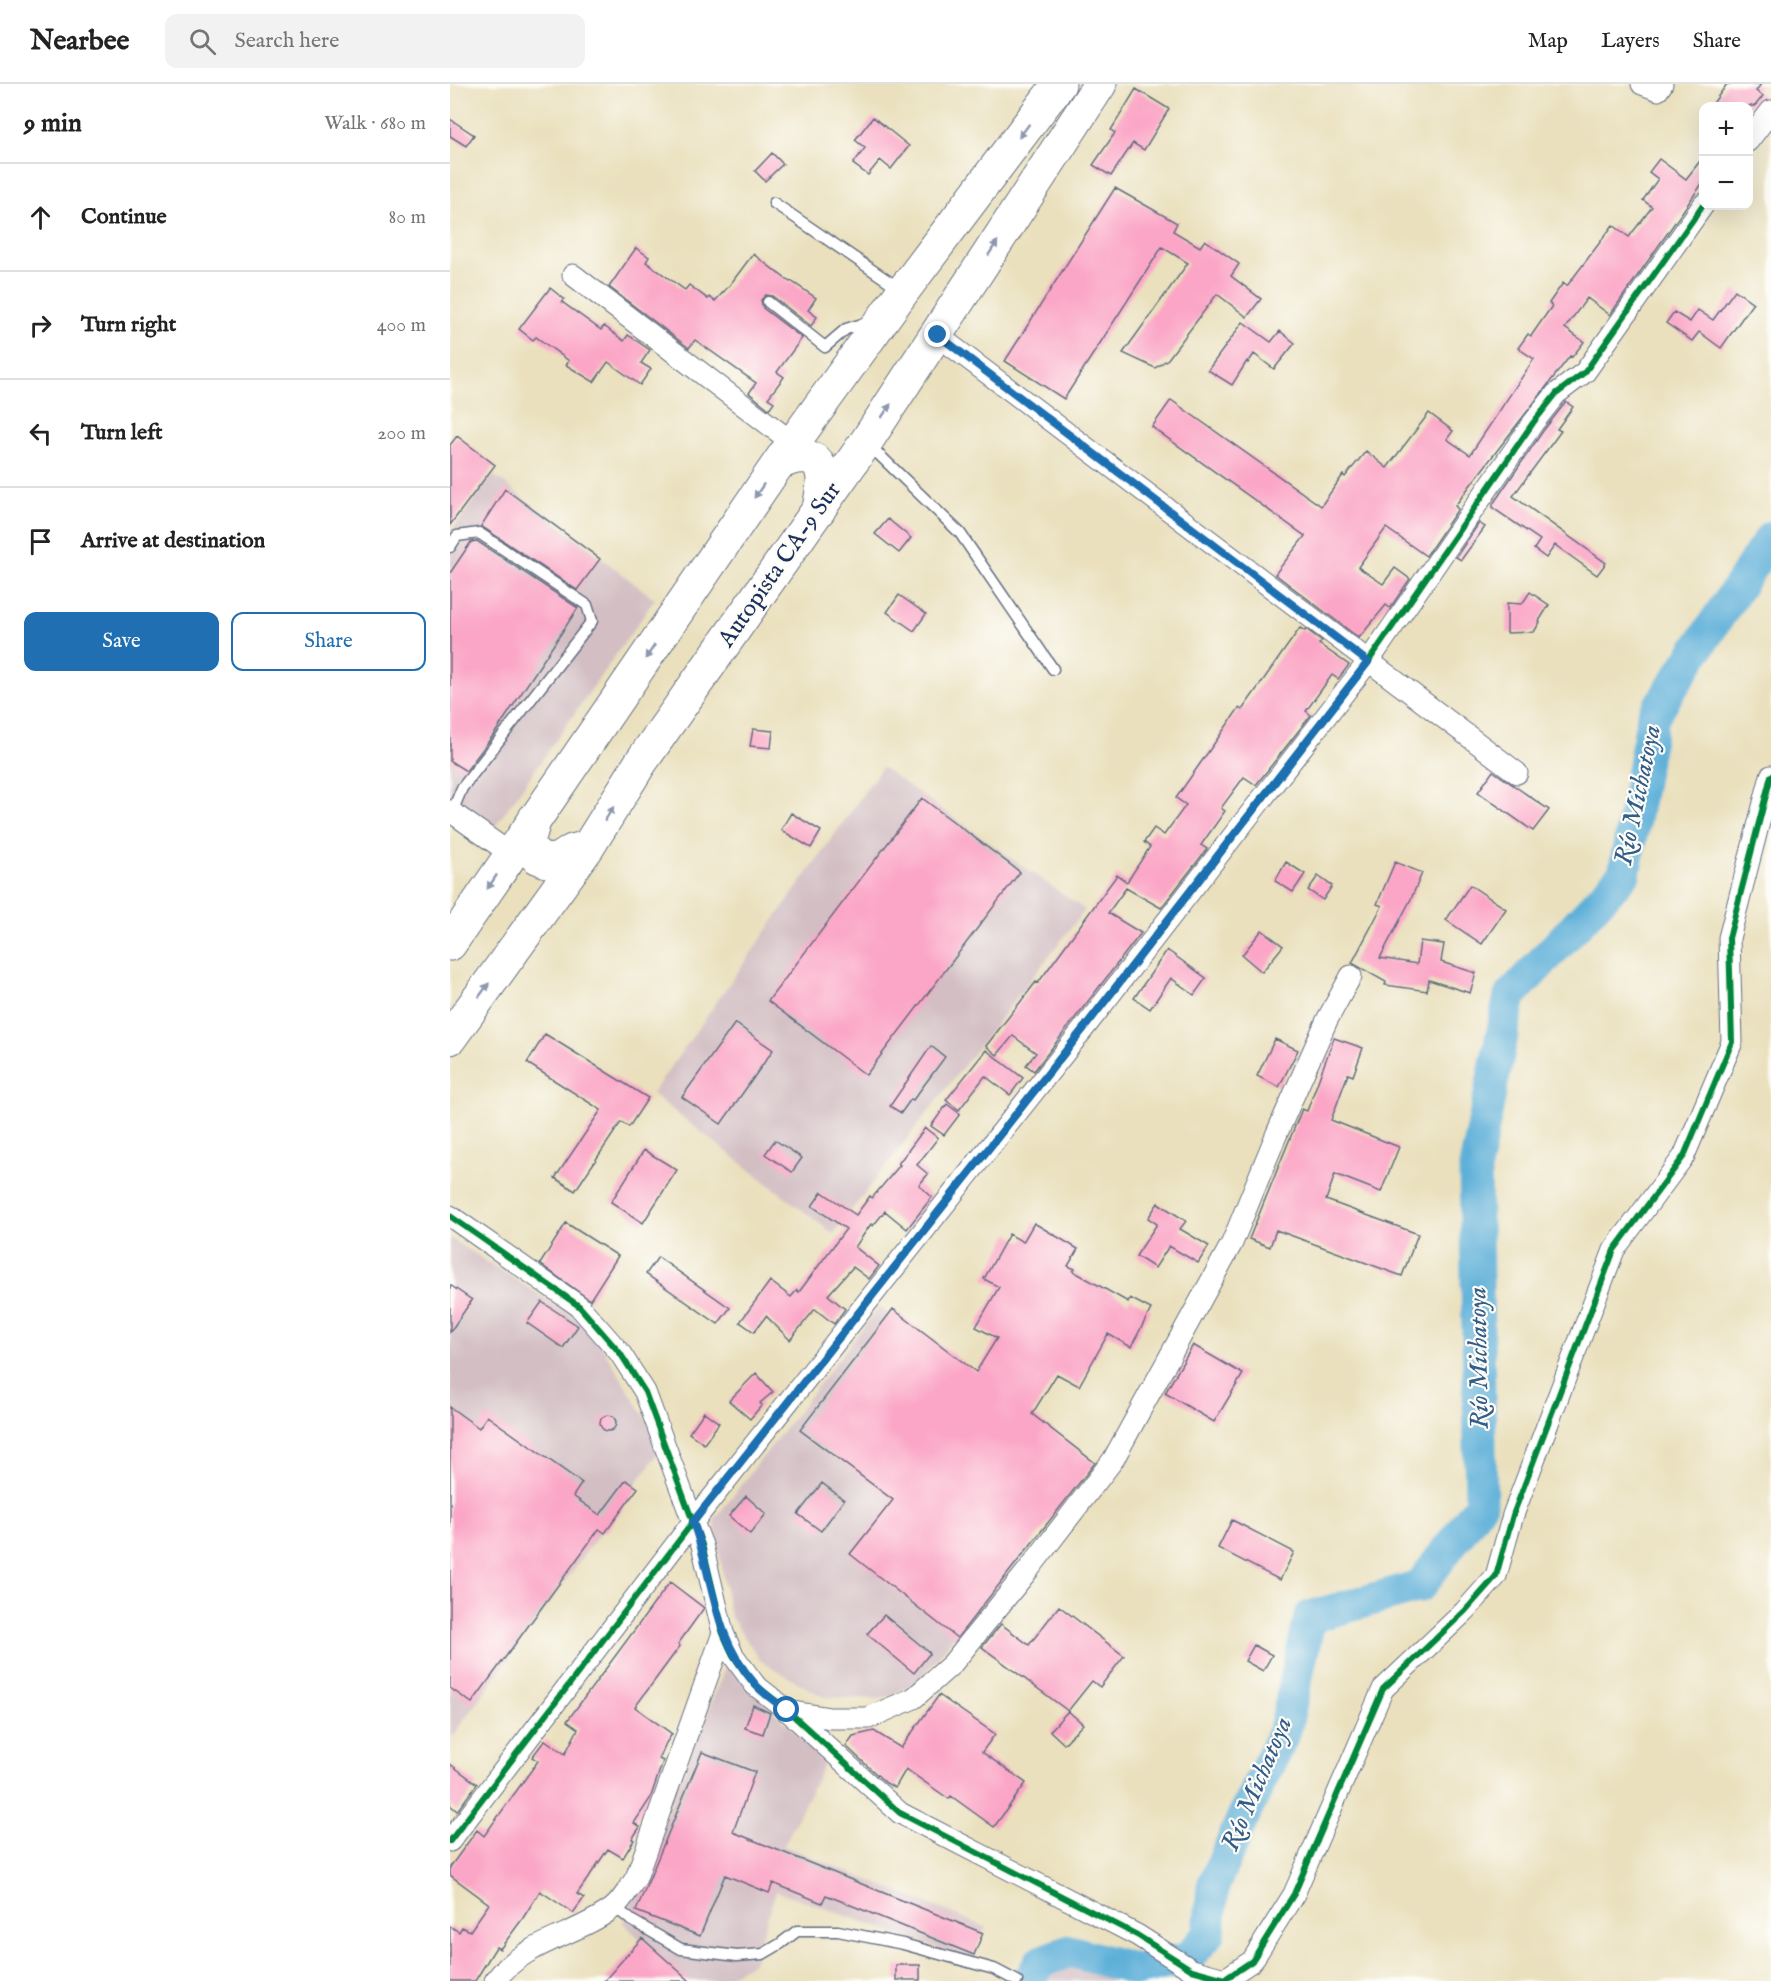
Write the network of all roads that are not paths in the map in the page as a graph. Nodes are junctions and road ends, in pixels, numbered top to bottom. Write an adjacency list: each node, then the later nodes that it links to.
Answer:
1 (1059, 84): 10 (highway, one-way to 10)
2 (1100, 84): 13 (highway, Autopista CA-9 Sur, one-way to 2)
3 (1642, 84): 4 (street)
4 (1662, 84)
5 (1771, 111): 6 (street)
6 (1753, 136)
7 (774, 203): 10 (lane)
8 (1700, 210): 18 (street)
9 (573, 275): 15 (street)
10 (903, 291): 12 (highway)
11 (768, 302): 12 (lane)
12 (884, 318): 15 (highway)
13 (938, 335): 14 (highway, Autopista CA-9 Sur, one-way to 13); 18 (street)
14 (866, 442): 16 (highway, Autopista CA-9 Sur); 19 (lane)
15 (785, 453): 16 (highway); 23 (highway, one-way to 23)
16 (819, 510): 24 (highway, Autopista CA-9 Sur, one-way to 16)
17 (450, 547): 22 (lane)
18 (1368, 662): 20 (street); 30 (street)
19 (1053, 669)
20 (1517, 773)
21 (1771, 776): 32 (street)
22 (451, 812): 25 (street)
23 (536, 817): 24 (highway); 25 (highway)
24 (588, 847): 28 (highway, Autopista CA-9 Sur, one-way to 24)
25 (511, 854): 26 (highway, one-way to 26)
26 (450, 944)
27 (1351, 976): 32 (street)
28 (450, 1038)
29 (450, 1216): 30 (street)
30 (693, 1522): 31 (street); 33 (street)
31 (723, 1633): 32 (street); 34 (street)
32 (787, 1710)
33 (450, 1842)
34 (615, 1906): 35 (street); 36 (lane)
35 (495, 1981)
36 (1017, 1981)

